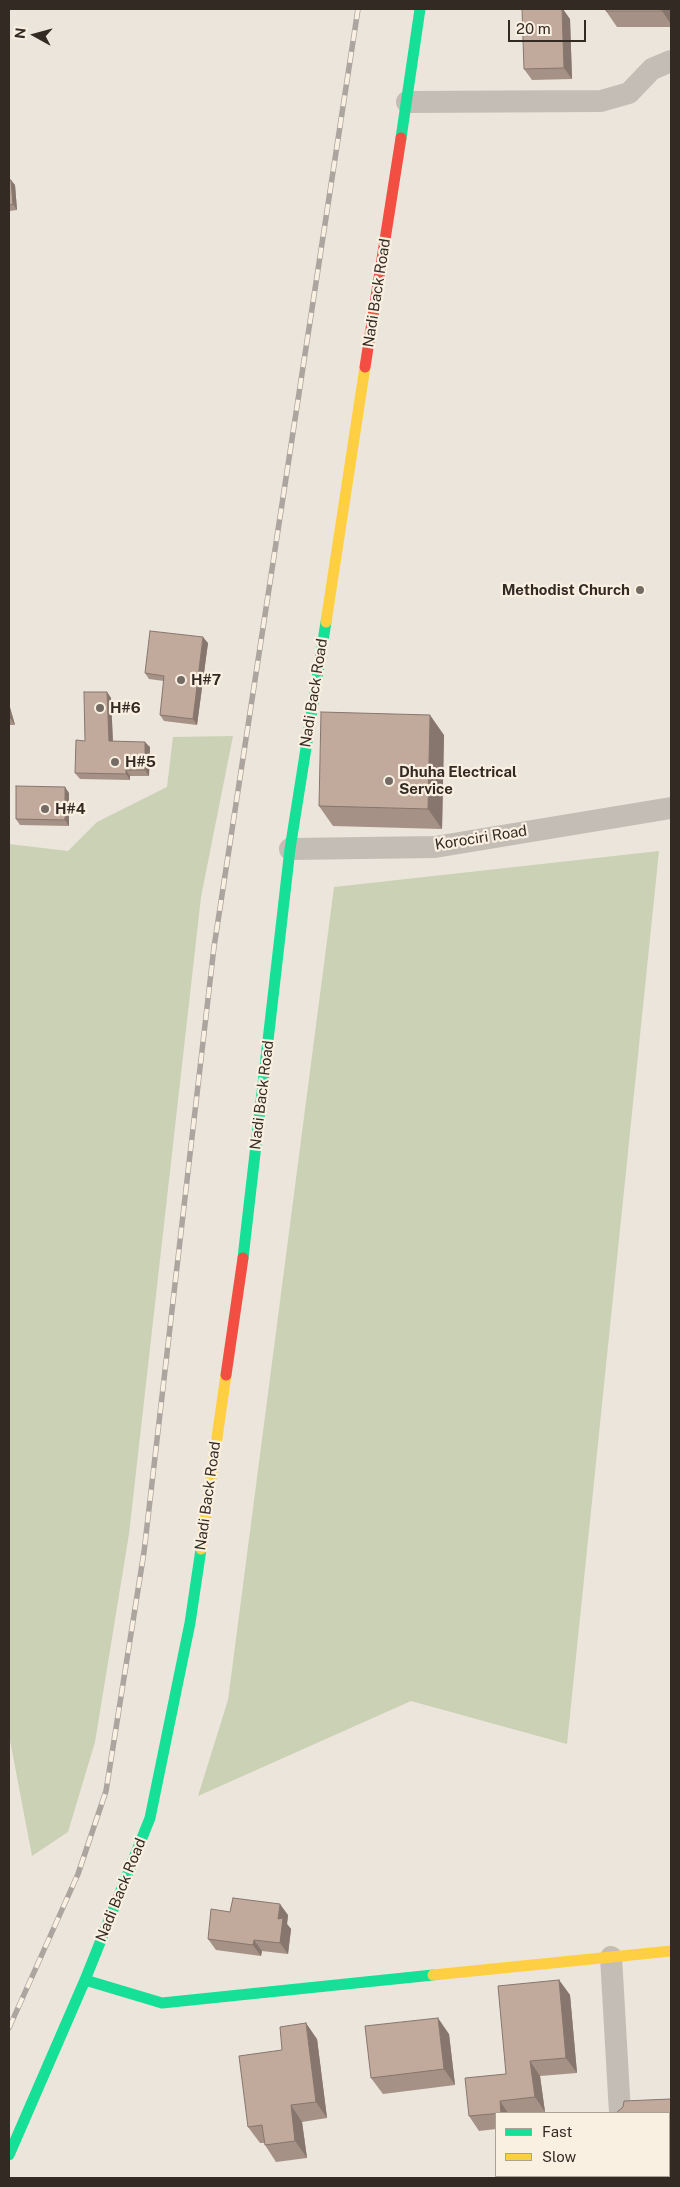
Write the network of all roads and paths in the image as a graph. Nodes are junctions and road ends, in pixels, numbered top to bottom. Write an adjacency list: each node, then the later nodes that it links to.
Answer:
1 (420, 9): 3 (main road, Nadi Back Road)
2 (671, 61): 3 (street)
3 (407, 102): 5 (main road, Nadi Back Road)
4 (671, 808): 5 (street, Korociri Road)
5 (290, 849): 8 (main road, Nadi Back Road)
6 (671, 1951): 7 (main road)
7 (611, 1957): 8 (main road); 9 (street)
8 (86, 1980): 10 (main road, Nadi Back Road)
9 (620, 2112)
10 (9, 2155)

